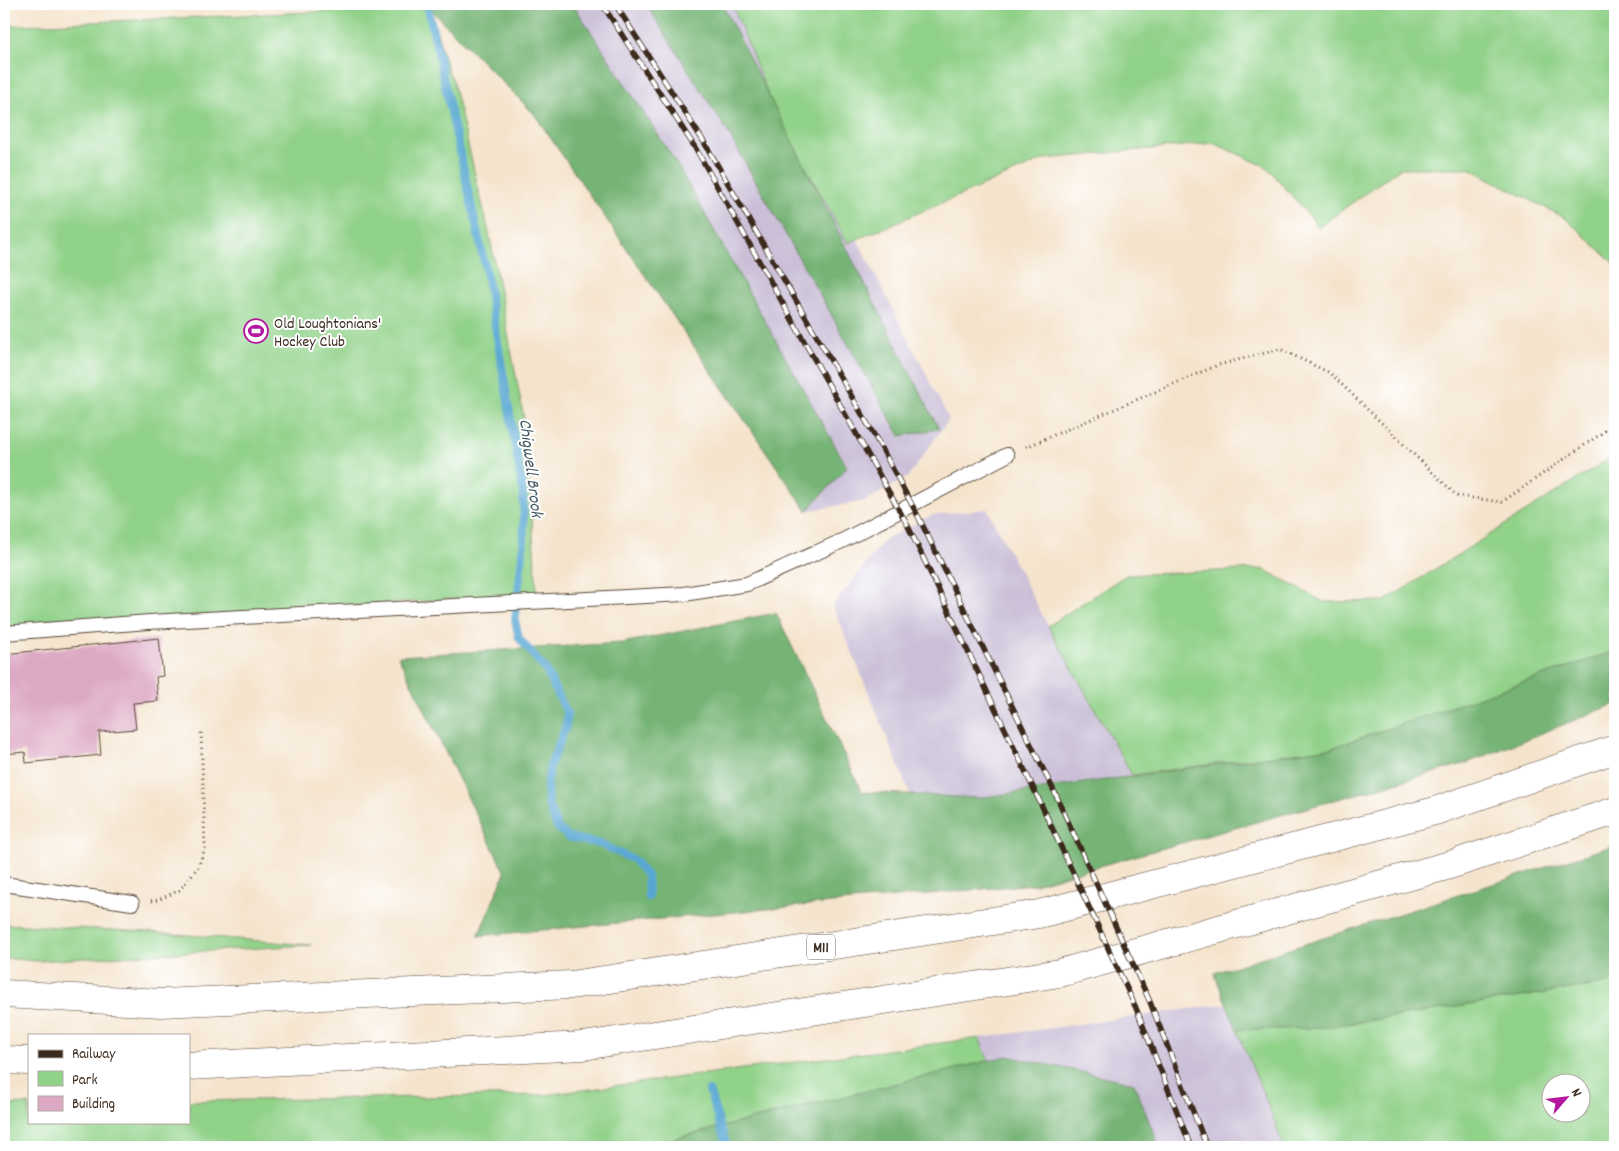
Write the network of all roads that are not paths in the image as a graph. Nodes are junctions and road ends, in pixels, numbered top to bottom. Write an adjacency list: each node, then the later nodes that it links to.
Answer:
1 (1007, 455): 2 (lane)
2 (4, 633)
3 (1615, 749): 7 (highway, M11)
4 (1615, 811): 10 (highway)
5 (4, 884): 6 (lane)
6 (132, 903)
7 (4, 994)
8 (4, 1060): 9 (highway)
9 (28, 1061)
10 (190, 1066)

